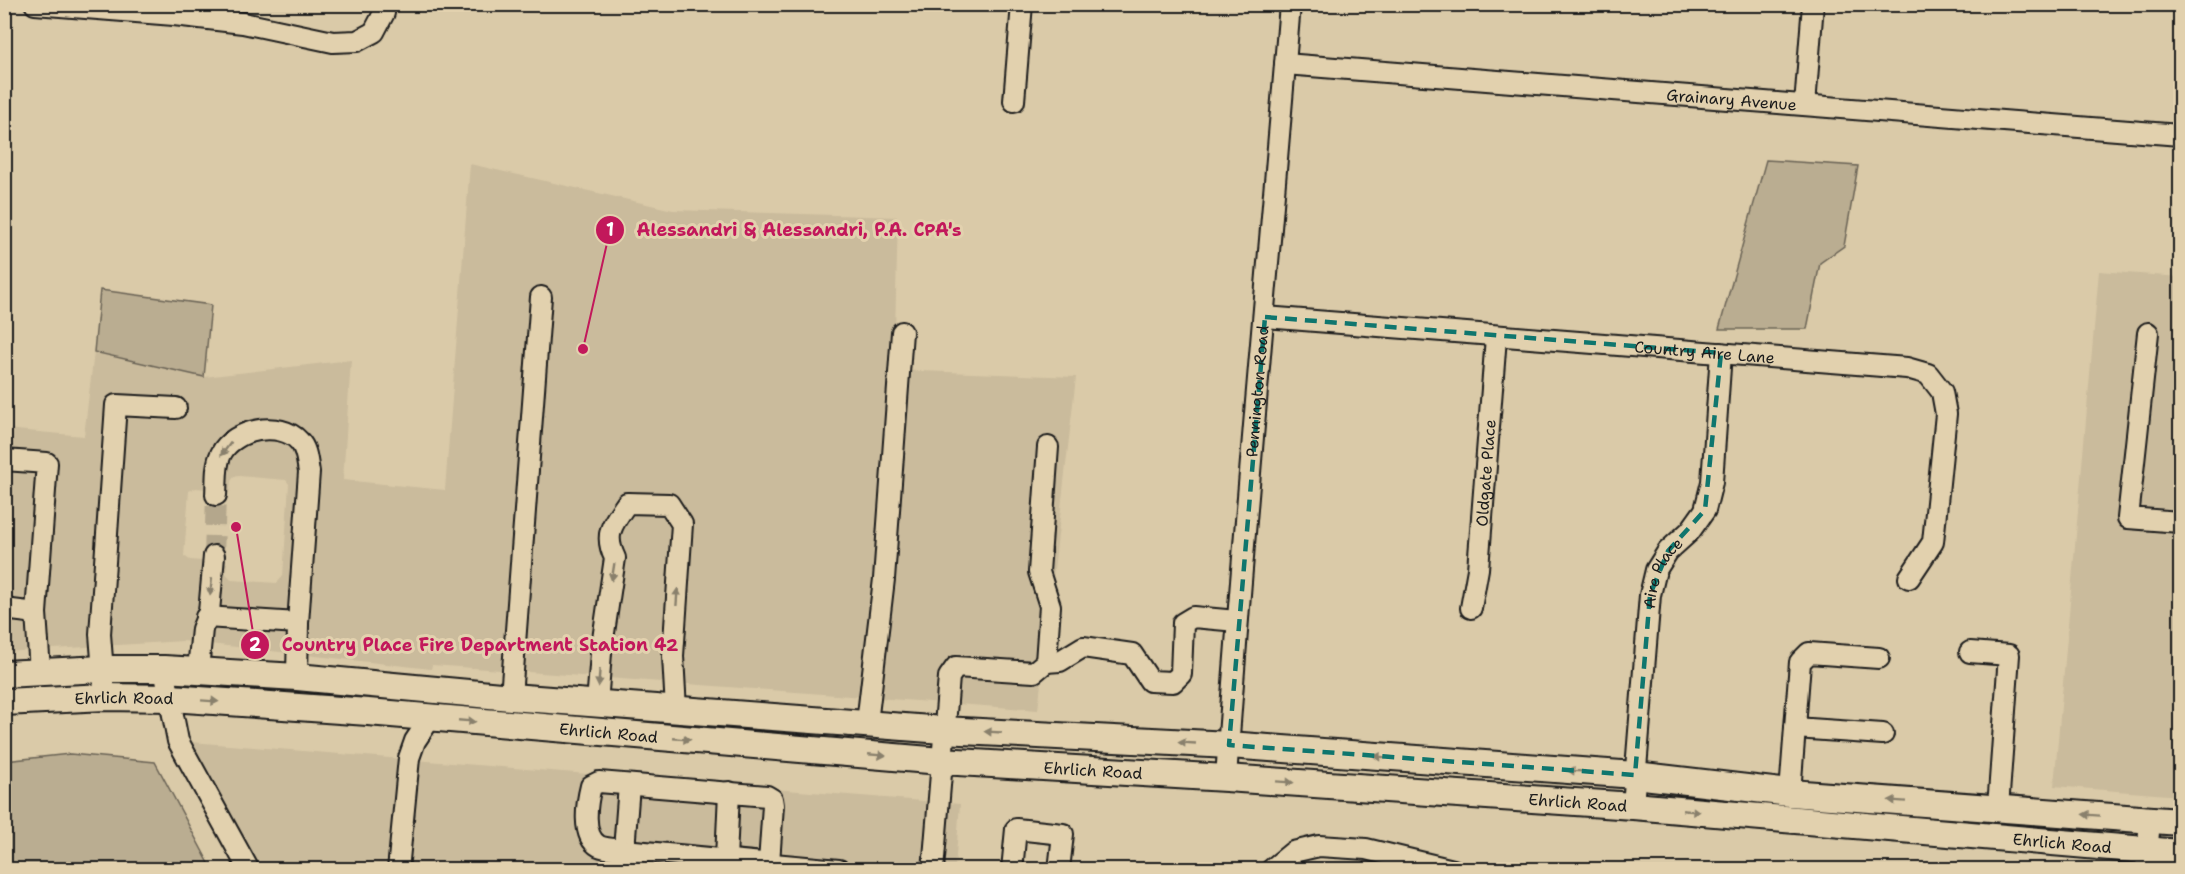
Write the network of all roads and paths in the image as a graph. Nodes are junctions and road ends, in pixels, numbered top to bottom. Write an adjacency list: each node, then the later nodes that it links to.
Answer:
1 (35, 4): 2 (street)
2 (385, 4)
3 (1022, 4): 7 (street)
4 (1290, 4): 6 (street, Pennington Road)
5 (1813, 4): 8 (street)
6 (1285, 64): 8 (street, Grainary Avenue); 11 (street, Pennington Road)
7 (1014, 100)
8 (1805, 105): 9 (street, Grainary Avenue)
9 (2181, 135)
10 (541, 297): 39 (street)
11 (1265, 317): 14 (street, Country Aire Lane); 27 (street, Pennington Road)
12 (902, 332): 45 (street)
13 (2148, 333): 20 (street)
14 (1496, 337): 15 (street, Country Aire Lane); 23 (street, Oldgate Place)
15 (1721, 353): 22 (street, Country Aire Lane); 51 (street, Aire Place)
16 (177, 408): 32 (street)
17 (1048, 447): 31 (street)
18 (4, 460): 25 (street)
19 (216, 495): 28 (street, one-way to 19)
20 (2181, 522)
21 (214, 556): 26 (street, one-way to 26)
22 (1909, 578)
23 (1471, 608)
24 (4, 609): 25 (street)
25 (36, 613): 35 (street)
26 (206, 617): 28 (street); 34 (street)
27 (1237, 621): 31 (street); 49 (street, Pennington Road)
28 (298, 623): 37 (street)
29 (1970, 652): 57 (street)
30 (1879, 658): 46 (street)
31 (1046, 662): 47 (street)
32 (102, 669): 33 (main road, Ehrlich Road); 35 (main road, Ehrlich Road); 38 (street)
33 (164, 669): 34 (main road, Ehrlich Road); 40 (street)
34 (198, 670): 37 (main road, Ehrlich Road)
35 (40, 671): 36 (main road, Ehrlich Road)
36 (4, 674)
37 (297, 677): 39 (main road, Ehrlich Road)
38 (105, 697): 40 (main road, Ehrlich Road); 41 (main road, Ehrlich Road)
39 (511, 697): 42 (main road, Ehrlich Road)
40 (171, 698): 44 (main road, Ehrlich Road, one-way to 44); 65 (street)
41 (4, 702)
42 (597, 704): 43 (main road, Ehrlich Road); 43 (street, one-way to 42)
43 (676, 710): 45 (main road, Ehrlich Road)
44 (431, 717): 50 (main road, Ehrlich Road, one-way to 50); 66 (street)
45 (867, 723): 47 (main road, Ehrlich Road)
46 (1795, 728): 48 (street); 55 (street)
47 (944, 730): 49 (main road, Ehrlich Road, one-way to 47); 50 (street)
48 (1883, 734)
49 (1228, 745): 51 (main road, Ehrlich Road, one-way to 49); 52 (street, Pennington Road)
50 (941, 761): 52 (main road, Ehrlich Road); 68 (street)
51 (1635, 776): 55 (main road, Ehrlich Road); 56 (street, Aire Place)
52 (1226, 778): 56 (main road, Ehrlich Road, one-way to 56)
53 (629, 785): 54 (street); 60 (street); 60 (street)
54 (729, 792): 62 (street); 64 (street)
55 (1790, 793): 57 (main road, Ehrlich Road, one-way to 55)
56 (1633, 806): 63 (main road, Ehrlich Road, one-way to 63)
57 (1998, 808): 58 (main road, Ehrlich Road, one-way to 57)
58 (2150, 819): 59 (main road, Ehrlich Road); 63 (street)
59 (2181, 822)
60 (624, 850): 62 (street)
61 (2181, 853): 63 (main road, Ehrlich Road)
62 (726, 859): 64 (street)
63 (2146, 860)
64 (769, 863): 67 (street)
65 (249, 870)
66 (398, 870)
67 (839, 870)
68 (933, 870)
69 (1012, 870): 70 (street)
70 (1059, 870)
71 (1271, 870): 72 (street)
72 (1453, 870)

